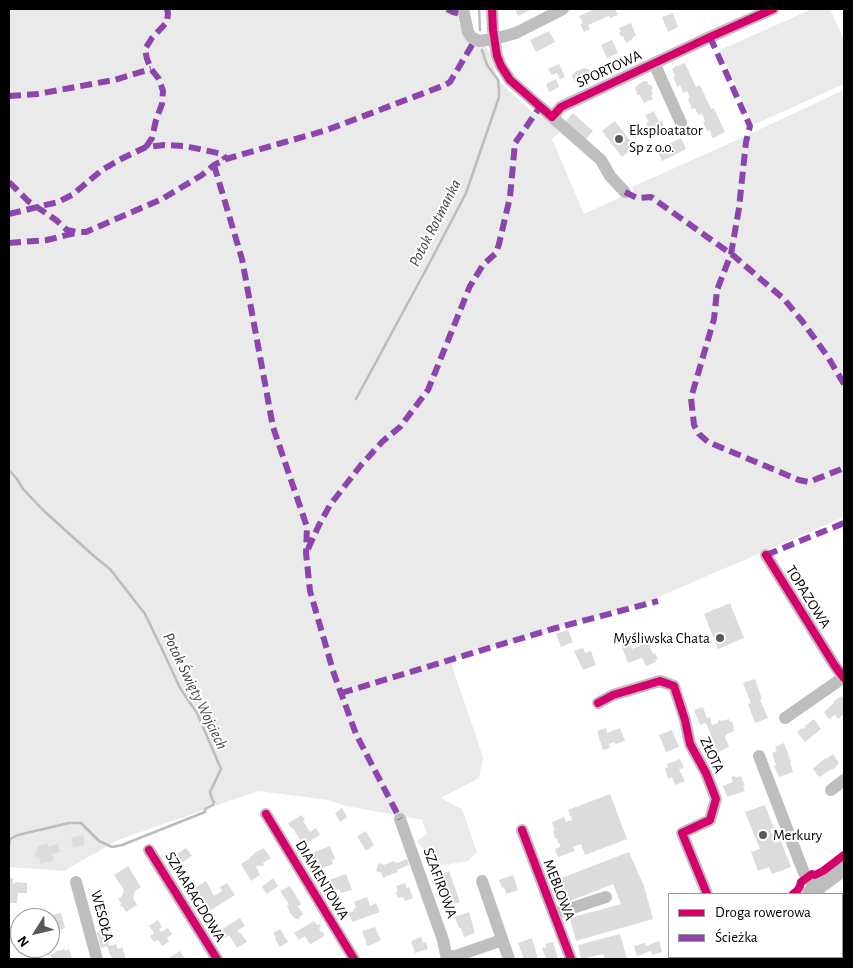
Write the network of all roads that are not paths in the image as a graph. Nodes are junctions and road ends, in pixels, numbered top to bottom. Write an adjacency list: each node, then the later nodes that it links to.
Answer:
1 (463, 9): 5 (street)
2 (492, 9): 5 (street)
3 (563, 9): 5 (street)
4 (773, 9): 6 (street, SPORTOWA)
5 (494, 40): 7 (street)
6 (654, 63): 7 (street, SPORTOWA); 8 (street)
7 (552, 117): 9 (street)
8 (682, 123)
9 (625, 192)
10 (766, 555): 11 (street, TOPAZOWA)
11 (844, 678): 13 (street)
12 (598, 703): 25 (street, ZŁOTA)
13 (785, 718)
14 (759, 756): 24 (street)
15 (844, 780): 16 (street)
16 (831, 790)
17 (266, 814): 32 (street, DIAMENTOWA)
18 (400, 819): 29 (street, SZAFIROWA)
19 (522, 830): 27 (street, MEBLOWA)
20 (149, 850): 31 (street, SZMARAGDOWA)
21 (844, 868): 24 (main road)
22 (482, 881): 28 (street)
23 (76, 882): 30 (street, WESOŁA)
24 (814, 892)
25 (707, 893)
26 (606, 897): 27 (street)
27 (554, 914): 34 (street, MEBLOWA)
28 (502, 940): 29 (street); 33 (street)
29 (447, 958)
30 (97, 959)
31 (216, 959)
32 (354, 959)
33 (509, 959)
34 (571, 959)

